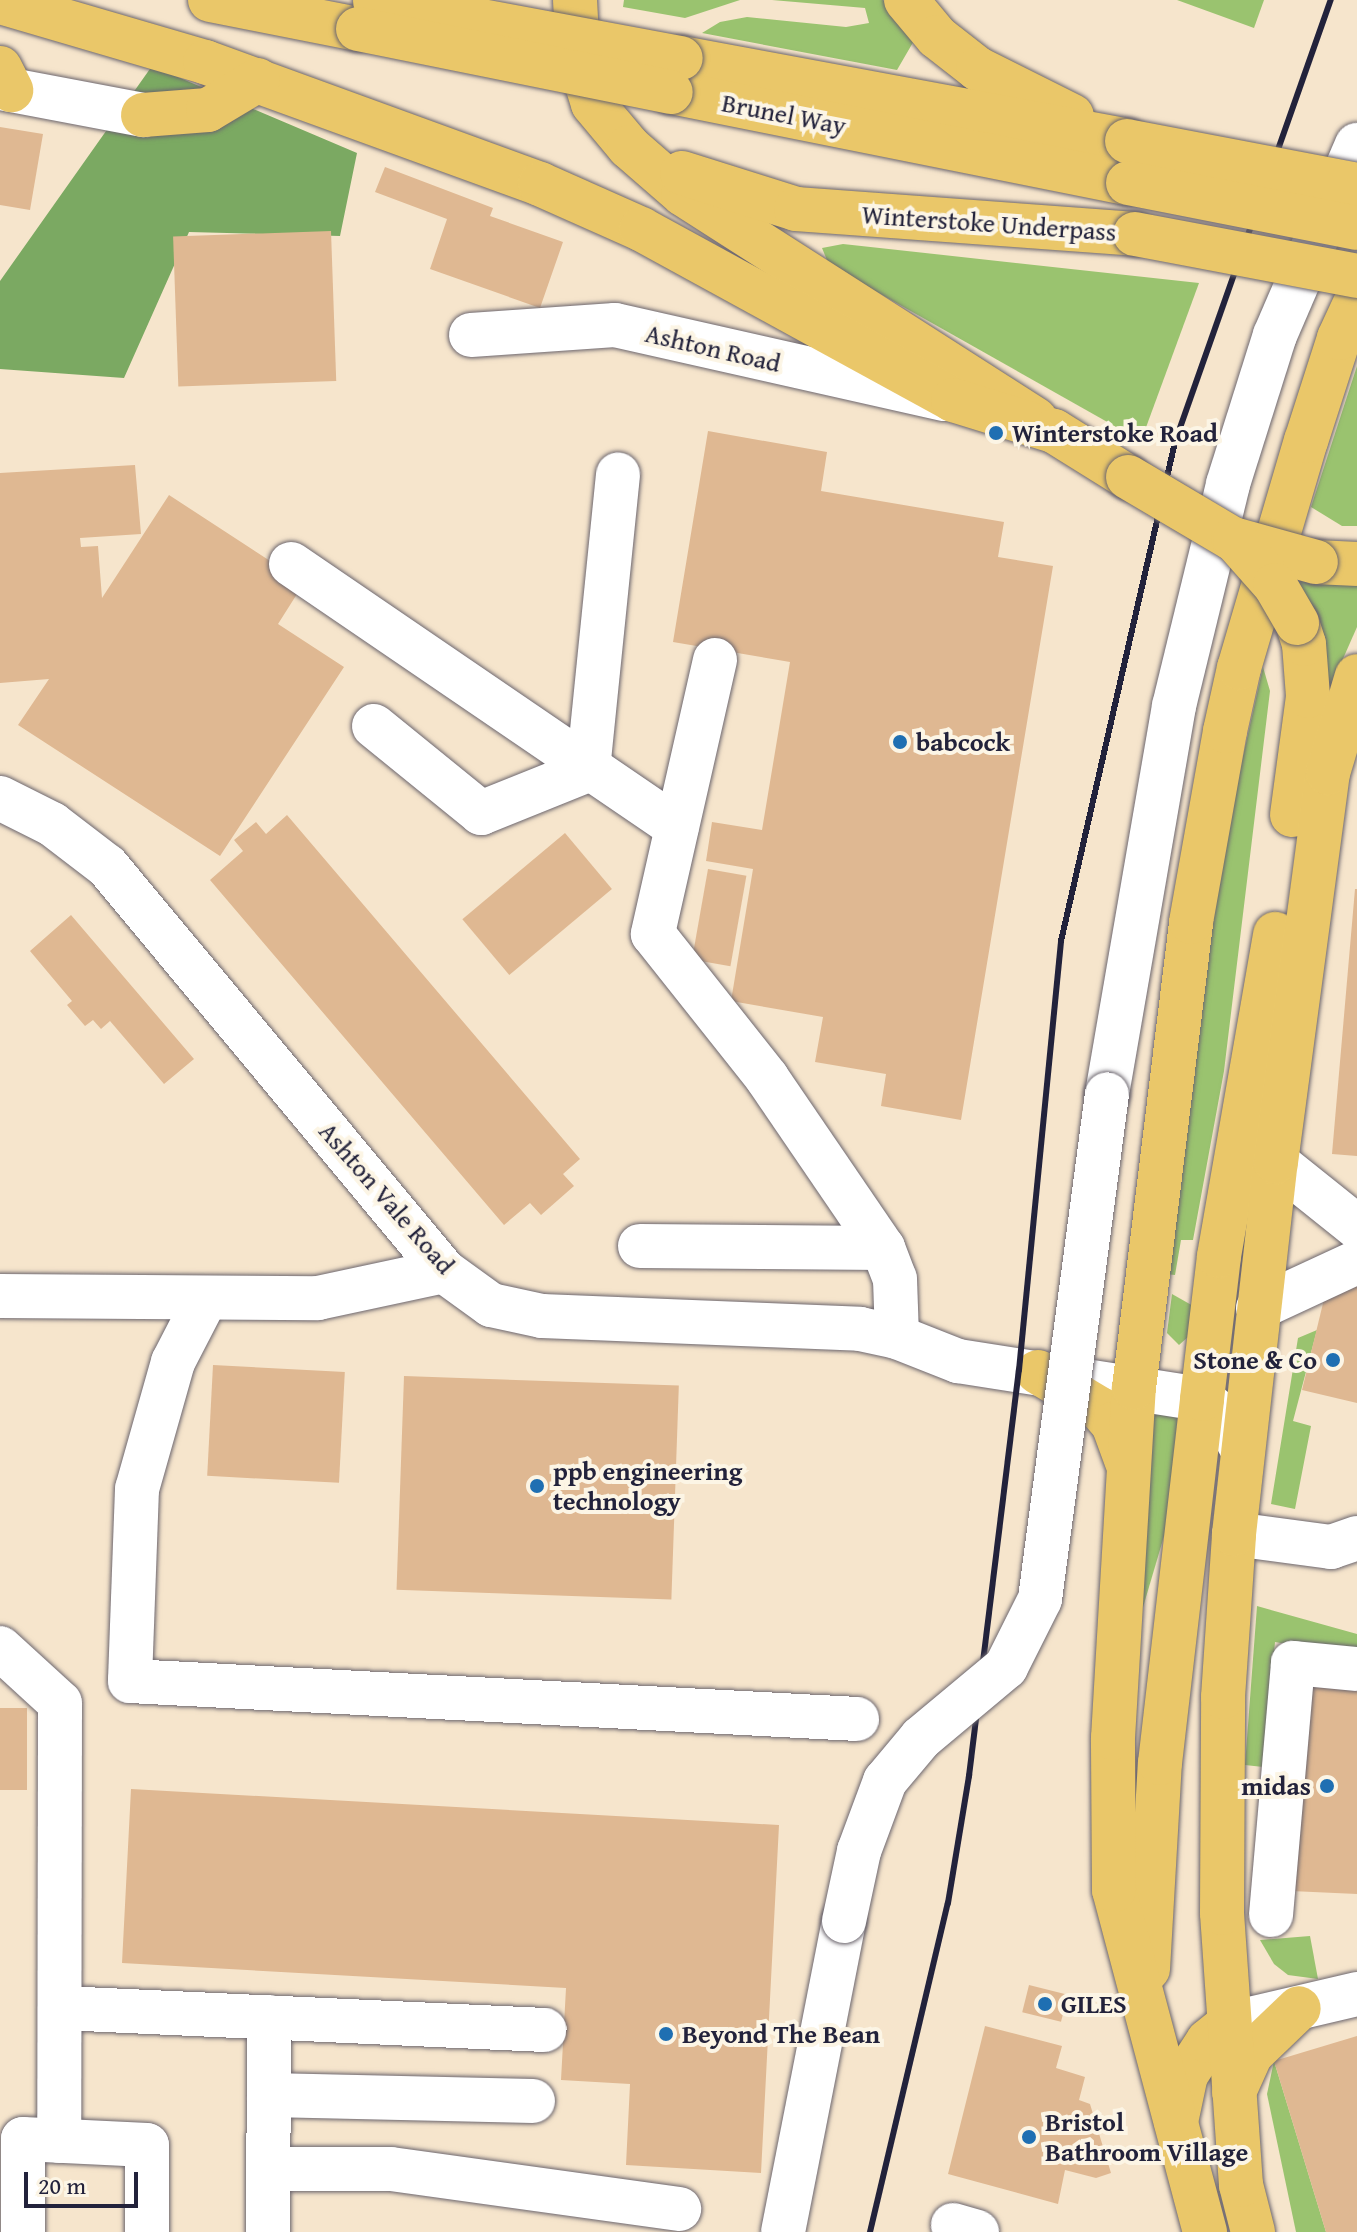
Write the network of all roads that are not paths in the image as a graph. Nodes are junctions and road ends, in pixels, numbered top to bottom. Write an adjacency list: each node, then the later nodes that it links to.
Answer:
1 (210, 0): 5 (main road, Brunel Way)
2 (906, 0): 11 (main road)
3 (0, 2): 6 (main road)
4 (577, 5): 10 (main road, Winterstoke Underpass)
5 (368, 10): 11 (main road, Brunel Way, bridge)
6 (258, 80): 8 (main road); 17 (main road)
7 (4, 82): 8 (street)
8 (143, 115)
9 (1357, 145): 67 (street, bridge)
10 (629, 147): 14 (main road, Winterstoke Underpass, bridge); 18 (main road, Winterstoke Underpass)
11 (1127, 162): 12 (main road, Brunel Way, bridge); 13 (main road, Brunel Way, bridge)
12 (1357, 185)
13 (1357, 228)
14 (1357, 276)
15 (1357, 299): 41 (main road)
16 (471, 335): 17 (street, Ashton Road)
17 (953, 400): 18 (main road)
18 (1054, 431): 20 (main road, Winterstoke Underpass, bridge)
19 (618, 475): 27 (street)
20 (1233, 539): 21 (main road, bridge); 42 (main road, bridge)
21 (1337, 563)
22 (291, 564): 27 (street)
23 (715, 660): 29 (street)
24 (1357, 676): 25 (main road)
25 (1347, 719): 30 (main road)
26 (374, 726): 27 (street)
27 (588, 770): 29 (street)
28 (0, 798): 35 (street, Ashton Vale Road)
29 (677, 827): 33 (street)
30 (1276, 1162): 31 (street); 38 (main road)
31 (1357, 1227)
32 (640, 1246): 33 (street)
33 (883, 1248): 39 (street)
34 (1357, 1262): 38 (street)
35 (444, 1271): 37 (street); 39 (street, Ashton Vale Road)
36 (0, 1296): 37 (street)
37 (206, 1298): 49 (street)
38 (1258, 1308): 43 (main road)
39 (897, 1337): 40 (street, Ashton Vale Road)
40 (1038, 1372): 41 (street, Ashton Vale Road); 44 (main road)
41 (1134, 1388): 42 (street, Ashton Vale Road); 44 (main road)
42 (1202, 1399): 43 (street); 57 (main road)
43 (1243, 1451): 45 (main road)
44 (1128, 1468): 57 (main road)
45 (1234, 1534): 46 (street); 50 (main road)
46 (1357, 1538)
47 (0, 1648): 54 (street)
48 (1357, 1669): 51 (street)
49 (857, 1719)
50 (1223, 1790): 51 (street); 58 (main road)
51 (1281, 1794): 52 (street)
52 (1271, 1915)
53 (1357, 1994): 55 (street)
54 (61, 2008): 56 (street); 64 (street)
55 (1299, 2008): 58 (street); 60 (main road)
56 (269, 2017): 59 (street); 61 (street)
57 (1148, 2019): 63 (main road)
58 (1229, 2024): 60 (main road); 63 (main road)
59 (545, 2030)
60 (1234, 2092): 72 (main road)
61 (269, 2095): 62 (street); 65 (street)
62 (533, 2101)
63 (1175, 2129): 71 (main road)
64 (59, 2141): 68 (street); 69 (street)
65 (269, 2169): 66 (street); 70 (street)
66 (679, 2209)
67 (787, 2215)
68 (23, 2232)
69 (147, 2232)
70 (268, 2232)
71 (1205, 2232)
72 (1253, 2232)

